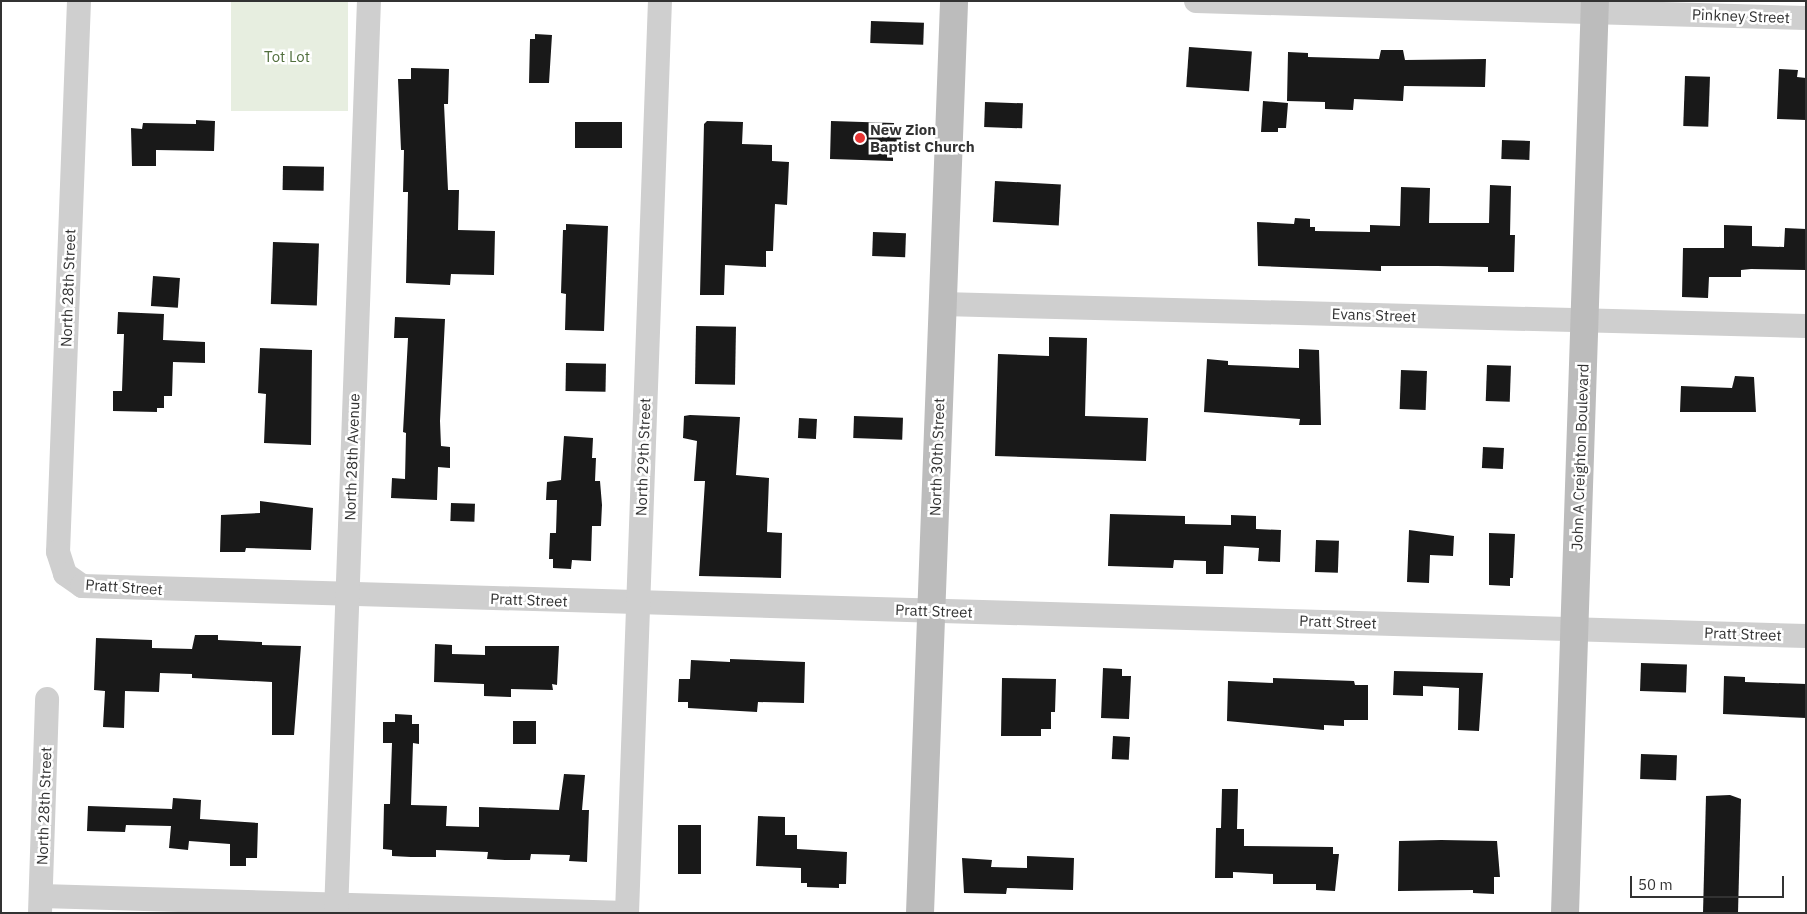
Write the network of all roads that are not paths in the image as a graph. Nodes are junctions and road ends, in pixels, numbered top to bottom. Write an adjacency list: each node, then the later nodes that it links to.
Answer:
1 (79, 1): 11 (street, North 28th Street)
2 (369, 1): 12 (street, North 28th Avenue)
3 (660, 1): 13 (street, North 29th Street)
4 (954, 1): 8 (main road, North 30th Street)
5 (1196, 1): 6 (street, Pinkney Street)
6 (1595, 6): 7 (street, Pinkney Street); 9 (main road, John A Creighton Boulevard)
7 (1806, 18)
8 (942, 304): 9 (street, Evans Street); 14 (main road, North 30th Street)
9 (1585, 321): 10 (street, Evans Street); 15 (main road, John A Creighton Boulevard)
10 (1806, 326)
11 (65, 574): 12 (street, Pratt Street)
12 (347, 594): 13 (street, Pratt Street); 19 (street, North 28th Avenue)
13 (638, 603): 14 (street, Pratt Street); 20 (street, North 29th Street)
14 (931, 610): 15 (street, Pratt Street); 21 (main road, North 30th Street)
15 (1574, 629): 16 (street, Pratt Street); 22 (main road, John A Creighton Boulevard)
16 (1806, 636)
17 (47, 699): 18 (street, North 28th Street)
18 (41, 905): 19 (street)
19 (336, 909): 20 (street)
20 (627, 913)
21 (920, 913)
22 (1565, 913)

